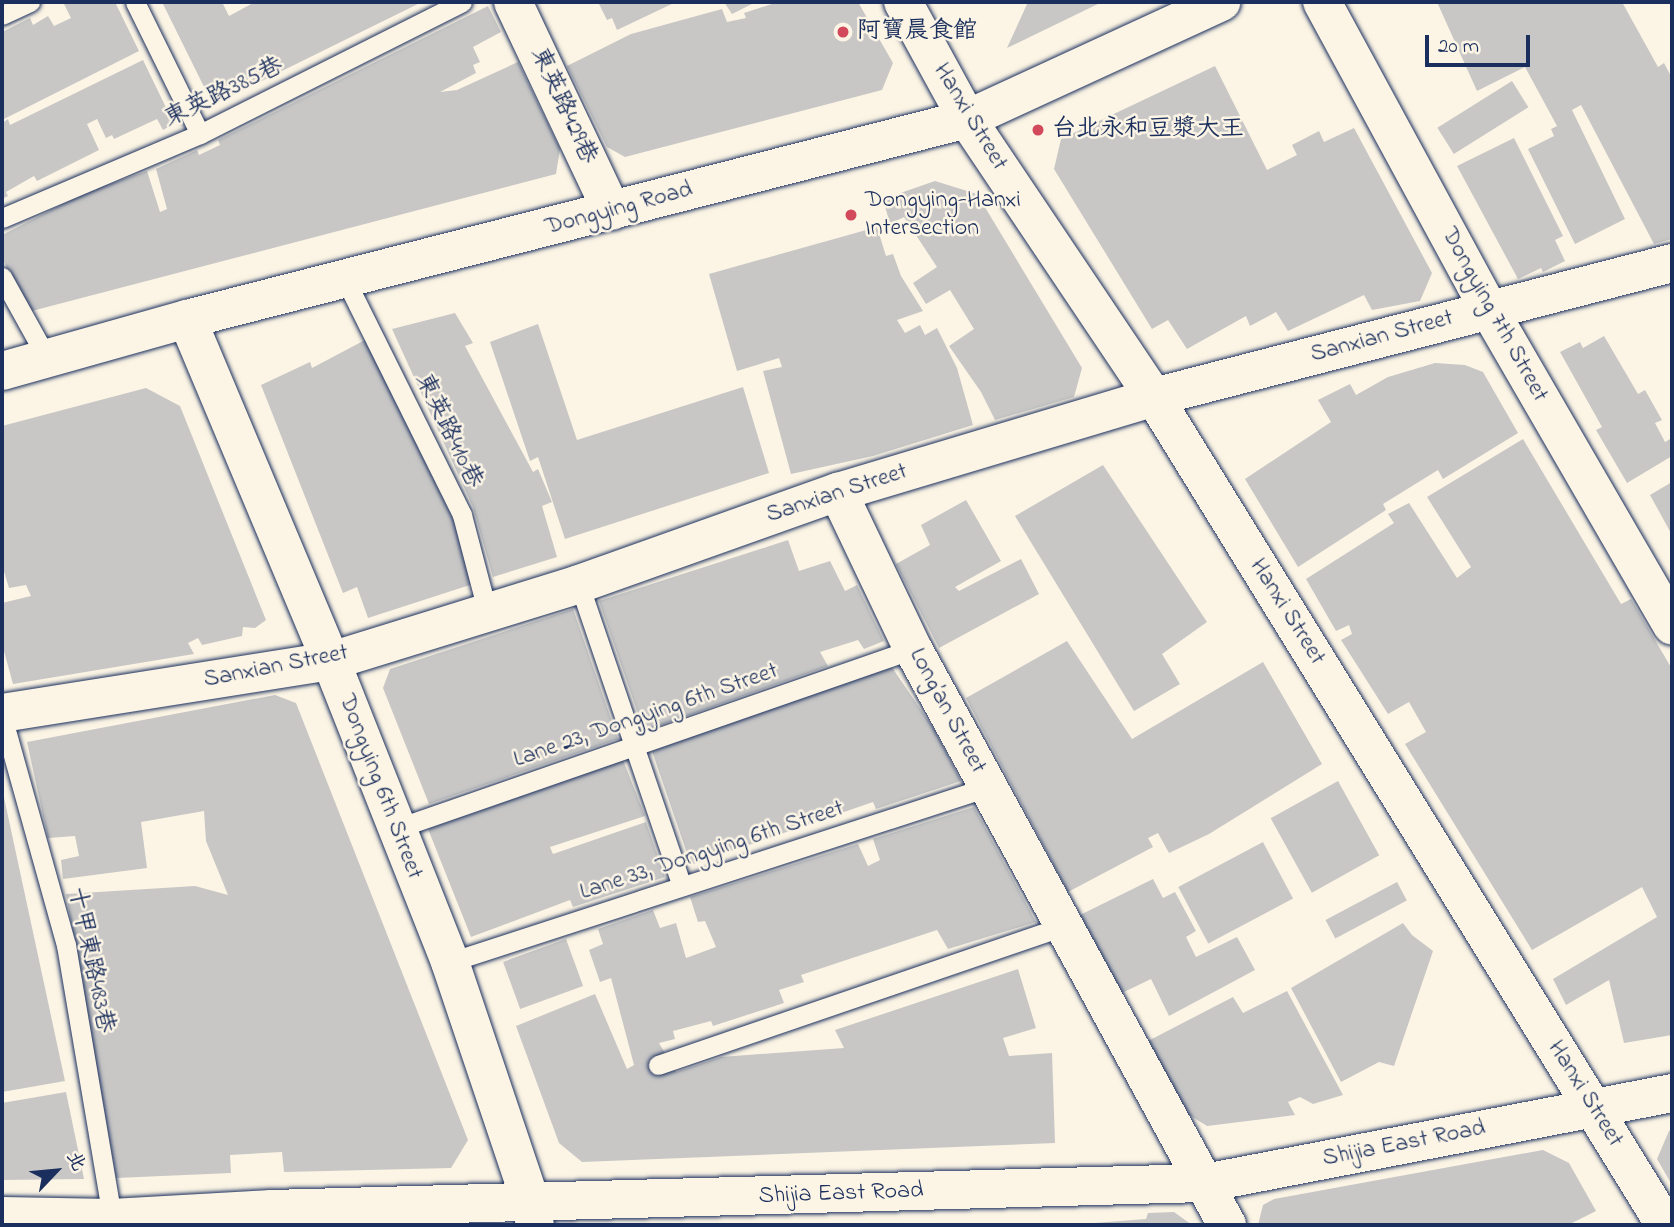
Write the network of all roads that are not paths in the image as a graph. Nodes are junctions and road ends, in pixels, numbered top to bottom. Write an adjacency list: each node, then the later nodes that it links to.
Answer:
1 (30, 2): 8 (lane)
2 (135, 2): 10 (lane)
3 (462, 2): 10 (lane, 東英路385巷)
4 (513, 2): 11 (street, 東英路429巷)
5 (903, 2): 9 (street, Hanxi Street)
6 (1220, 2): 9 (street, Dongying Road)
7 (1322, 2): 16 (street, Dongying 7th Street)
8 (2, 16)
9 (967, 119): 11 (street, Dongying Road); 20 (street, Hanxi Street)
10 (200, 134): 12 (lane, 東英路385巷)
11 (612, 211): 15 (street, Dongying Road)
12 (2, 218)
13 (1672, 263): 16 (street, Sanxian Street)
14 (2, 277): 18 (lane)
15 (346, 281): 17 (street, Dongying Road); 23 (lane, 東英路410巷)
16 (1488, 309): 20 (street, Sanxian Street); 24 (street, Dongying 7th Street)
17 (187, 319): 18 (street, Dongying Road); 26 (street, Dongying 6th Street)
18 (48, 359): 19 (street, Dongying Road)
19 (2, 371)
20 (1154, 397): 21 (street, Sanxian Street); 36 (street, Hanxi Street)
21 (838, 492): 22 (street, Sanxian Street); 25 (street, Long’an Street)
22 (579, 584): 23 (street, Sanxian Street); 28 (lane)
23 (487, 610): 26 (street, Sanxian Street)
24 (1672, 625)
25 (913, 649): 28 (lane, Lane 23, Dongying 6th Street); 29 (street, Long’an Street)
26 (331, 661): 27 (street, Sanxian Street); 30 (street, Dongying 6th Street)
27 (2, 715): 41 (lane, 十甲東路483巷)
28 (635, 746): 30 (lane, Lane 23, Dongying 6th Street); 31 (lane)
29 (988, 787): 31 (lane, Lane 33, Dongying 6th Street); 32 (street, Long’an Street)
30 (395, 829): 33 (street, Dongying 6th Street)
31 (682, 886): 33 (lane, Lane 33, Dongying 6th Street)
32 (1063, 926): 34 (lane); 37 (street, Long’an Street)
33 (450, 961): 38 (street, Dongying 6th Street)
34 (658, 1065)
35 (1672, 1093): 36 (street, Shijia East Road)
36 (1593, 1107): 37 (street, Shijia East Road); 43 (street, Hanxi Street)
37 (1205, 1183): 38 (street, Shijia East Road); 42 (street, Long’an Street)
38 (533, 1214): 40 (street, Shijia East Road)
39 (2, 1216): 41 (street, Shijia East Road)
40 (274, 1217): 41 (street, Shijia East Road)
41 (111, 1218)
42 (1227, 1225)
43 (1665, 1225)

